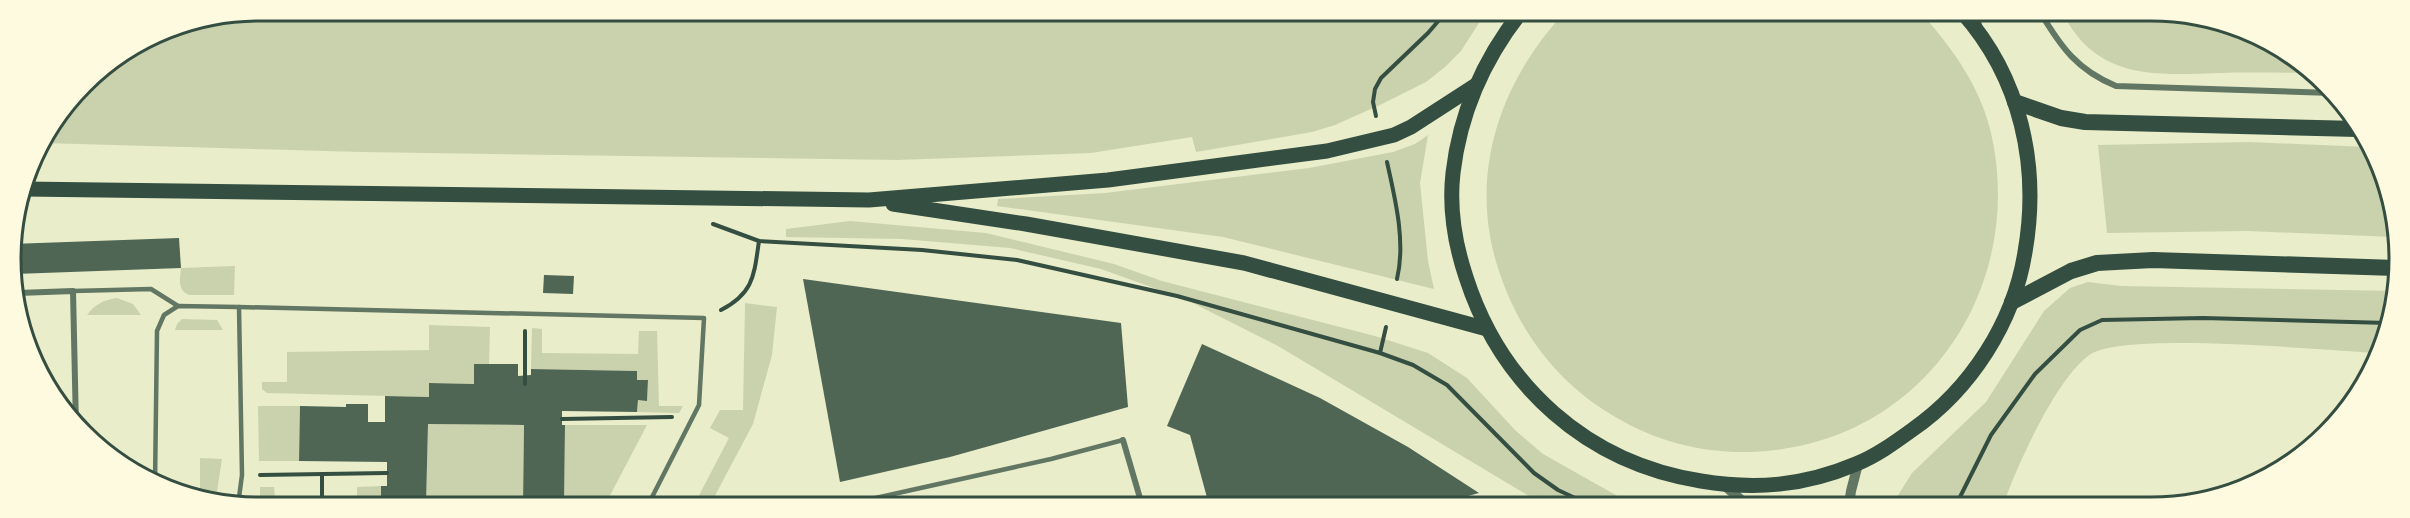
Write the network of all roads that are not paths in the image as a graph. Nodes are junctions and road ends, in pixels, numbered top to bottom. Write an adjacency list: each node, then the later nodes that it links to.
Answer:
1 (1515, 21): 6 (main road)
2 (1969, 21): 5 (main road)
3 (1978, 21): 5 (street)
4 (2046, 21): 7 (street)
5 (1980, 36): 8 (main road)
6 (1476, 85): 11 (main road); 18 (main road)
7 (2321, 93)
8 (2015, 102): 9 (highway); 15 (main road)
9 (2350, 129)
10 (32, 189): 11 (main road)
11 (869, 200): 18 (main road)
12 (2388, 268): 15 (highway)
13 (73, 291): 14 (street); 16 (lane); 19 (street)
14 (24, 293)
15 (2012, 302): 21 (main road)
16 (178, 306): 17 (lane); 22 (lane)
17 (239, 308): 24 (lane); 25 (lane)
18 (1487, 328): 23 (main road)
19 (76, 411)
20 (1124, 440): 26 (lane); 27 (street)
21 (1858, 464): 23 (main road); 29 (street)
22 (155, 473)
23 (1724, 485): 28 (street)
24 (239, 496)
25 (652, 497)
26 (880, 497)
27 (1140, 497)
28 (1738, 497)
29 (1850, 497)

